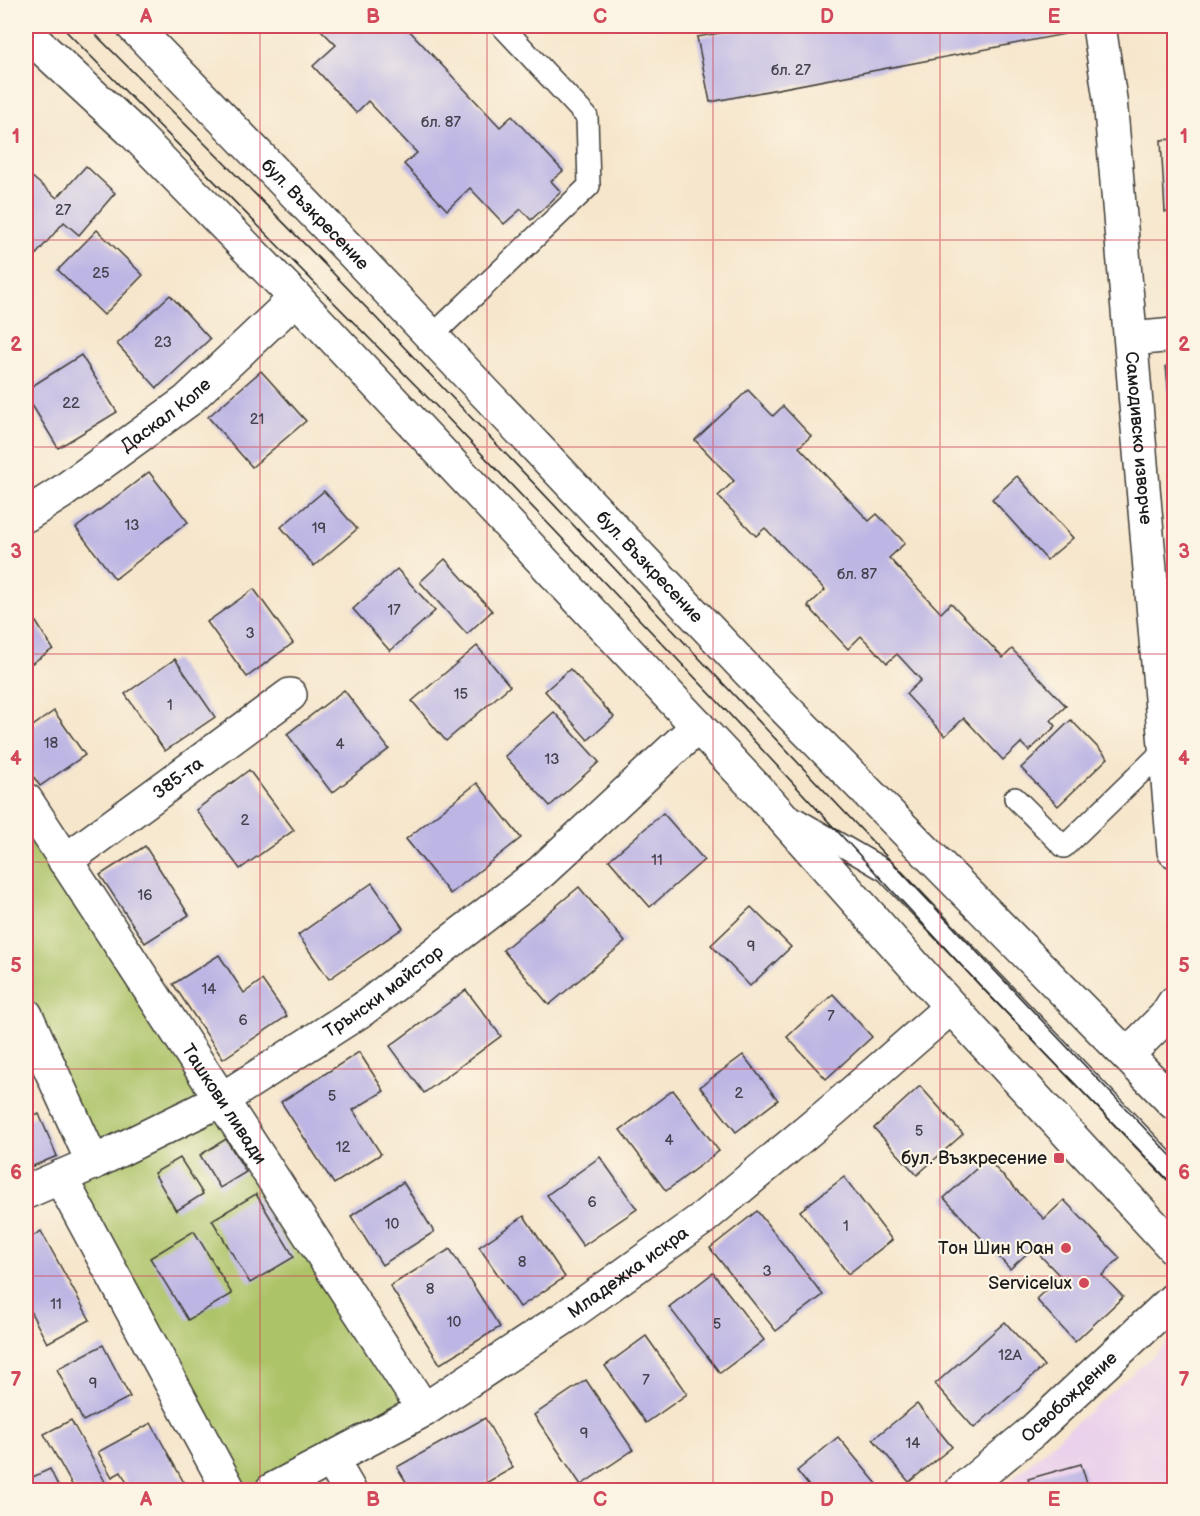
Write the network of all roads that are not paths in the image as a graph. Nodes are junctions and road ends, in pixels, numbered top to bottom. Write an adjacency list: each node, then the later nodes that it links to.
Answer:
1 (133, 26): 7 (street, бул. Възкресение)
2 (502, 26): 7 (lane)
3 (1099, 26): 8 (street, Самодивско изворче)
4 (26, 33): 5 (street)
5 (296, 298): 9 (street, Даскал Коле); 11 (street)
6 (1174, 335): 8 (street)
7 (432, 336): 21 (street, бул. Възкресение)
8 (1131, 339): 12 (street, Самодивско изворче)
9 (26, 515)
10 (290, 695): 17 (street, 385-та)
11 (698, 726): 15 (street); 22 (street, Трънски майстор)
12 (1166, 748): 13 (lane); 16 (street, Самодивско изворче)
13 (1015, 798)
14 (26, 800): 17 (street, Ташкови ливади)
15 (768, 801): 19 (street); 25 (lane)
16 (1174, 851)
17 (65, 861): 22 (street, Ташкови ливади)
18 (1174, 1003): 21 (street)
19 (951, 1007): 28 (street); 30 (street, Младежка искра)
20 (26, 1015): 24 (street)
21 (1127, 1055): 23 (street, бул. Възкресение)
22 (221, 1100): 24 (street, Трънски майстор); 30 (street, Ташкови ливади)
23 (1174, 1102)
24 (93, 1163): 26 (street, Трънски майстор)
25 (1174, 1171)
26 (60, 1177): 27 (street, Трънски майстор); 32 (street)
27 (26, 1192)
28 (1174, 1248)
29 (1174, 1299): 35 (street, Освобождение)
30 (424, 1410): 31 (street, Младежка искра)
31 (331, 1459): 33 (street, Младежка искра); 34 (street)
32 (229, 1491)
33 (272, 1491)
34 (349, 1491)
35 (962, 1491)

